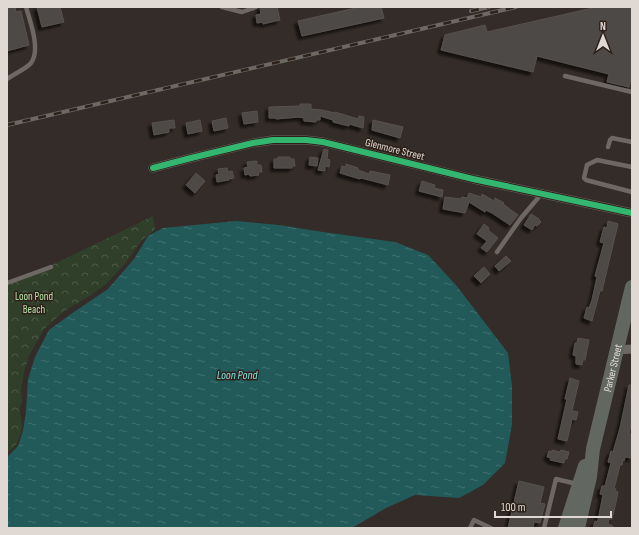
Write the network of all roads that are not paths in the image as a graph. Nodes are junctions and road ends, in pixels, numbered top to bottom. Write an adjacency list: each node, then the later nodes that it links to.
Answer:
1 (26, 7): 5 (lane)
2 (222, 7): 3 (lane)
3 (256, 7)
4 (565, 76): 6 (lane)
5 (7, 79)
6 (632, 92)
7 (632, 142): 8 (lane)
8 (608, 147)
9 (632, 167): 11 (lane)
10 (153, 168): 12 (street, Glenmore Street)
11 (632, 192)
12 (541, 193): 13 (street, Glenmore Street); 14 (lane)
13 (632, 213)
14 (497, 252)
15 (51, 267): 16 (lane)
16 (7, 283)
17 (632, 287): 19 (main road, Parker Street)
18 (632, 349): 19 (street)
19 (617, 350): 20 (main road, Parker Street)
20 (593, 449): 21 (main road, Parker Street); 26 (main road, Parker Street)
21 (578, 484): 24 (lane); 25 (main road, Parker Street)
22 (470, 528): 23 (lane)
23 (491, 528)
24 (544, 528)
25 (565, 528)
26 (578, 528)

